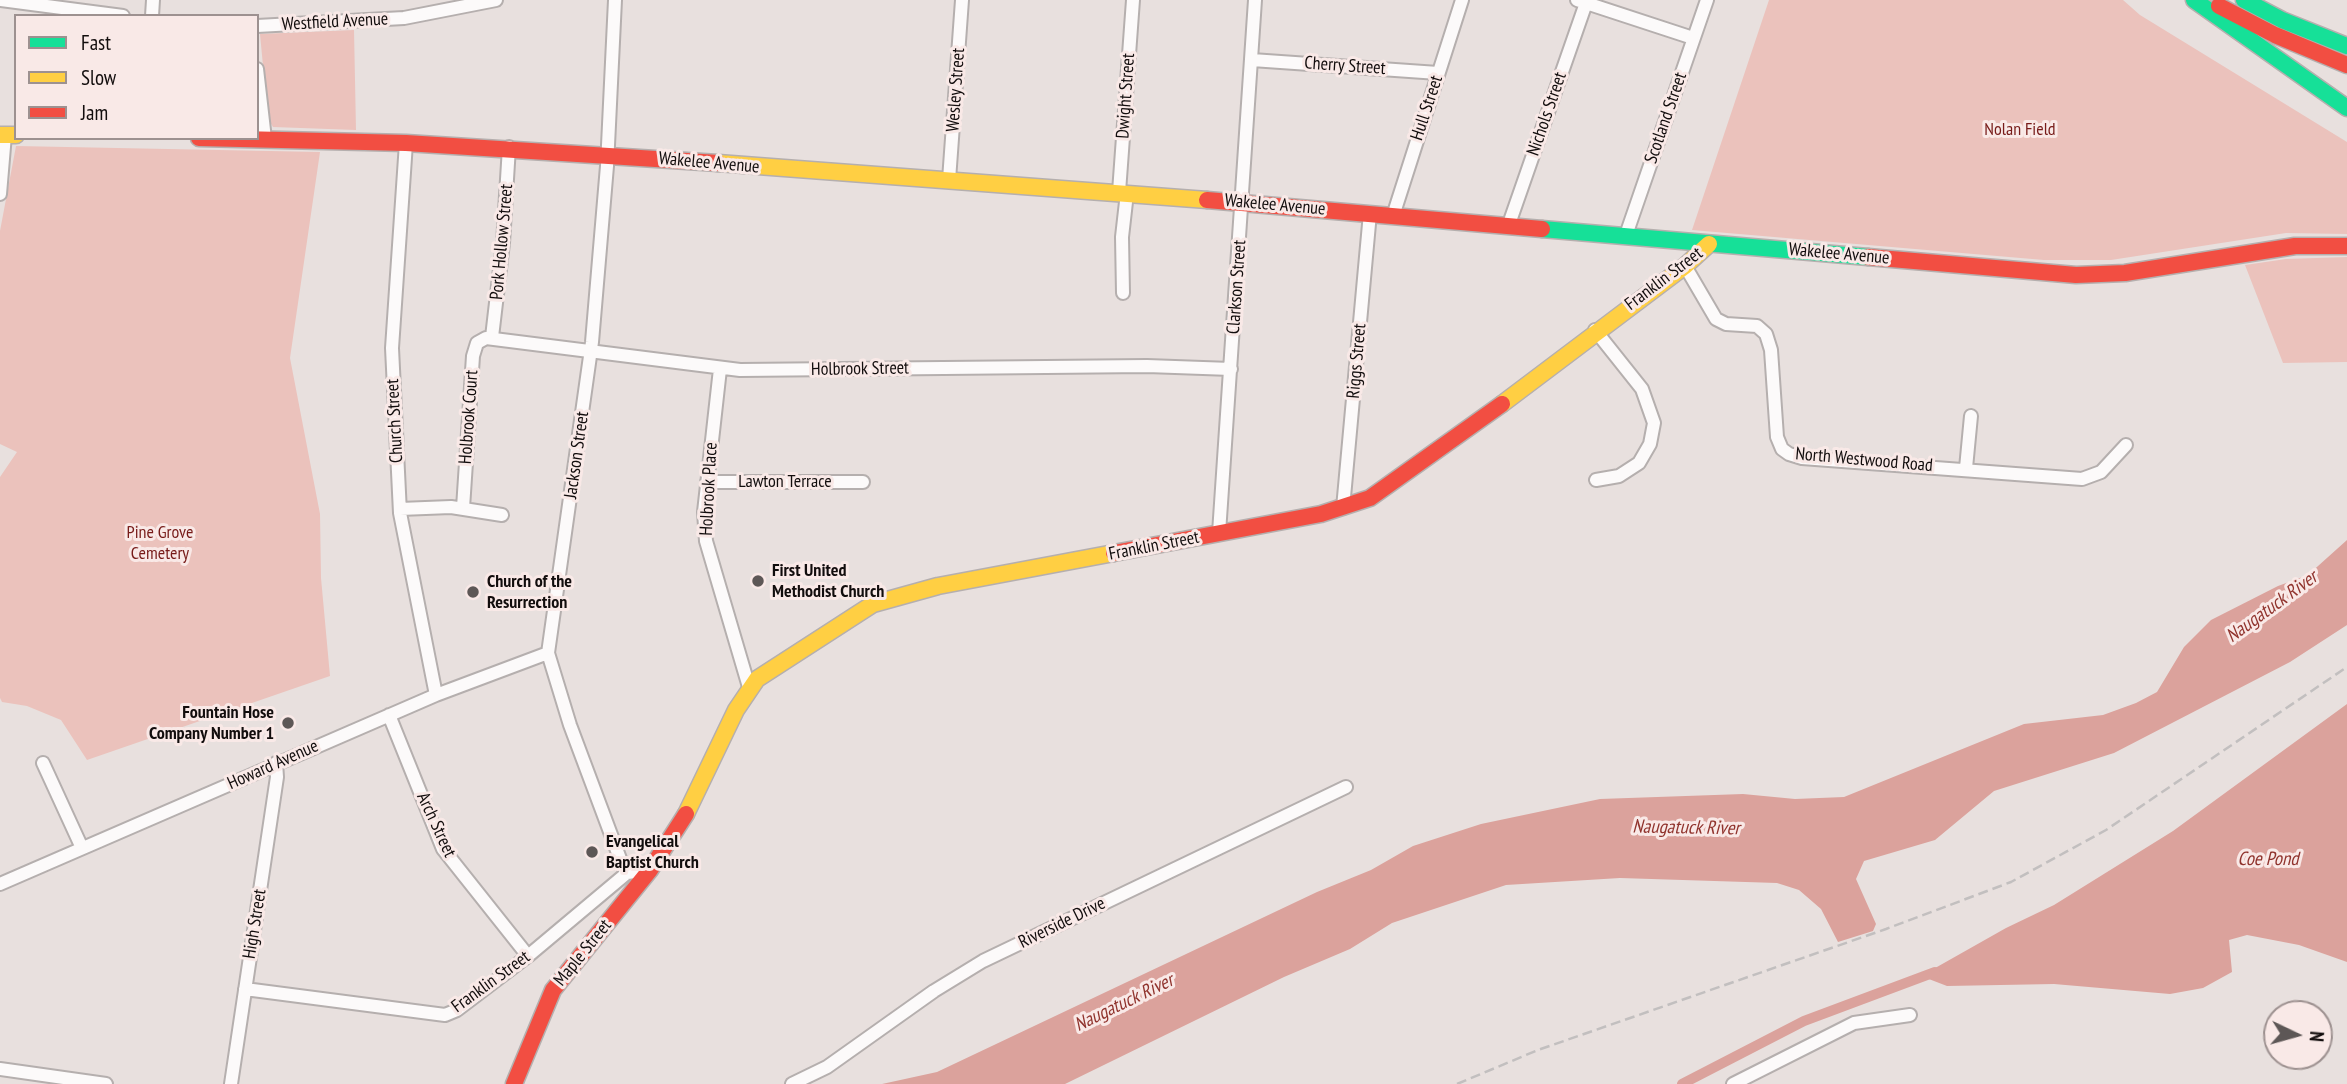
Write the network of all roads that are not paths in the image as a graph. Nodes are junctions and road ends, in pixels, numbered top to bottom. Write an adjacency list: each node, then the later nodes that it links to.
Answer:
1 (1, 0): 13 (street)
2 (496, 0): 14 (street, Westfield Avenue)
3 (615, 0): 27 (street, Jackson Street)
4 (962, 0): 28 (street, Wesley Street)
5 (1133, 0): 29 (street, Dwight Street)
6 (1255, 0): 17 (street, Clarkson Street)
7 (1462, 0): 19 (street, Hull Street)
8 (1706, 0): 15 (street, Scotland Street)
9 (2194, 0): 21 (main road)
10 (2208, 0): 18 (main road)
11 (2244, 0): 16 (main road)
12 (1581, 2): 15 (street); 34 (street, Nichols Street)
13 (108, 14)
14 (259, 26)
15 (1693, 38): 35 (street, Scotland Street)
16 (2347, 46)
17 (1252, 60): 19 (street, Cherry Street); 31 (street, Clarkson Street)
18 (2347, 65)
19 (1438, 73): 33 (street, Hull Street)
20 (259, 86): 24 (street)
21 (2347, 108)
22 (7, 135): 30 (street)
23 (259, 139): 24 (main road, Wakelee Avenue)
24 (265, 139): 25 (main road, Wakelee Avenue)
25 (406, 143): 26 (main road, Wakelee Avenue); 53 (street, Church Street)
26 (509, 147): 27 (main road, Wakelee Avenue); 41 (street, Pork Hollow Street)
27 (606, 155): 28 (main road, Wakelee Avenue); 42 (street, Jackson Street)
28 (949, 180): 29 (main road, Wakelee Avenue)
29 (1123, 192): 31 (main road, Wakelee Avenue); 39 (street, Dwight Street)
30 (0, 194)
31 (1240, 202): 32 (main road, Wakelee Avenue); 44 (street, Clarkson Street)
32 (1370, 213): 33 (main road, Wakelee Avenue); 52 (street, Riggs Street)
33 (1393, 216): 34 (main road, Wakelee Avenue)
34 (1509, 225): 35 (main road, Wakelee Avenue)
35 (1626, 235): 36 (main road, Wakelee Avenue)
36 (1709, 244): 37 (main road, Wakelee Avenue); 38 (main road, Franklin Street)
37 (2347, 246)
38 (1685, 266): 40 (main road, Franklin Street); 47 (street, North Westwood Road)
39 (1123, 293)
40 (1595, 330): 48 (street); 52 (main road, Franklin Street)
41 (492, 337): 42 (street, Holbrook Street); 51 (street, Holbrook Court)
42 (591, 353): 43 (street, Holbrook Street); 56 (street, Jackson Street)
43 (720, 369): 44 (street, Holbrook Street); 49 (street, Holbrook Place)
44 (1231, 369): 55 (street, Clarkson Street)
45 (1971, 416): 47 (street)
46 (2126, 445): 47 (street, North Westwood Road)
47 (1966, 468)
48 (1596, 480)
49 (707, 482): 50 (street, Lawton Terrace); 57 (street, Holbrook Place)
50 (863, 482)
51 (463, 508): 53 (street); 54 (street)
52 (1343, 508): 55 (main road, Franklin Street)
53 (400, 509): 58 (street, Church Street)
54 (502, 515)
55 (1219, 533): 57 (main road, Franklin Street)
56 (548, 653): 58 (street, Howard Avenue); 65 (street, Jackson Street)
57 (749, 687): 64 (main road)
58 (436, 695): 59 (street, Howard Avenue)
59 (389, 715): 61 (street, Howard Avenue); 67 (street, Arch Street)
60 (43, 763): 63 (street)
61 (276, 763): 63 (street, Howard Avenue); 68 (street, High Street)
62 (1346, 787): 75 (street, Riverside Drive)
63 (82, 848): 66 (street, Howard Avenue)
64 (650, 870): 65 (street); 74 (main road, Maple Street)
65 (627, 873): 67 (street, Franklin Street)
66 (0, 884)
67 (528, 956): 68 (street, Franklin Street)
68 (245, 989): 73 (street, High Street)
69 (1910, 1015): 71 (street)
70 (0, 1069): 72 (street)
71 (1753, 1080): 76 (street)
72 (106, 1084)
73 (230, 1084)
74 (514, 1084)
75 (792, 1084)
76 (1733, 1084)

